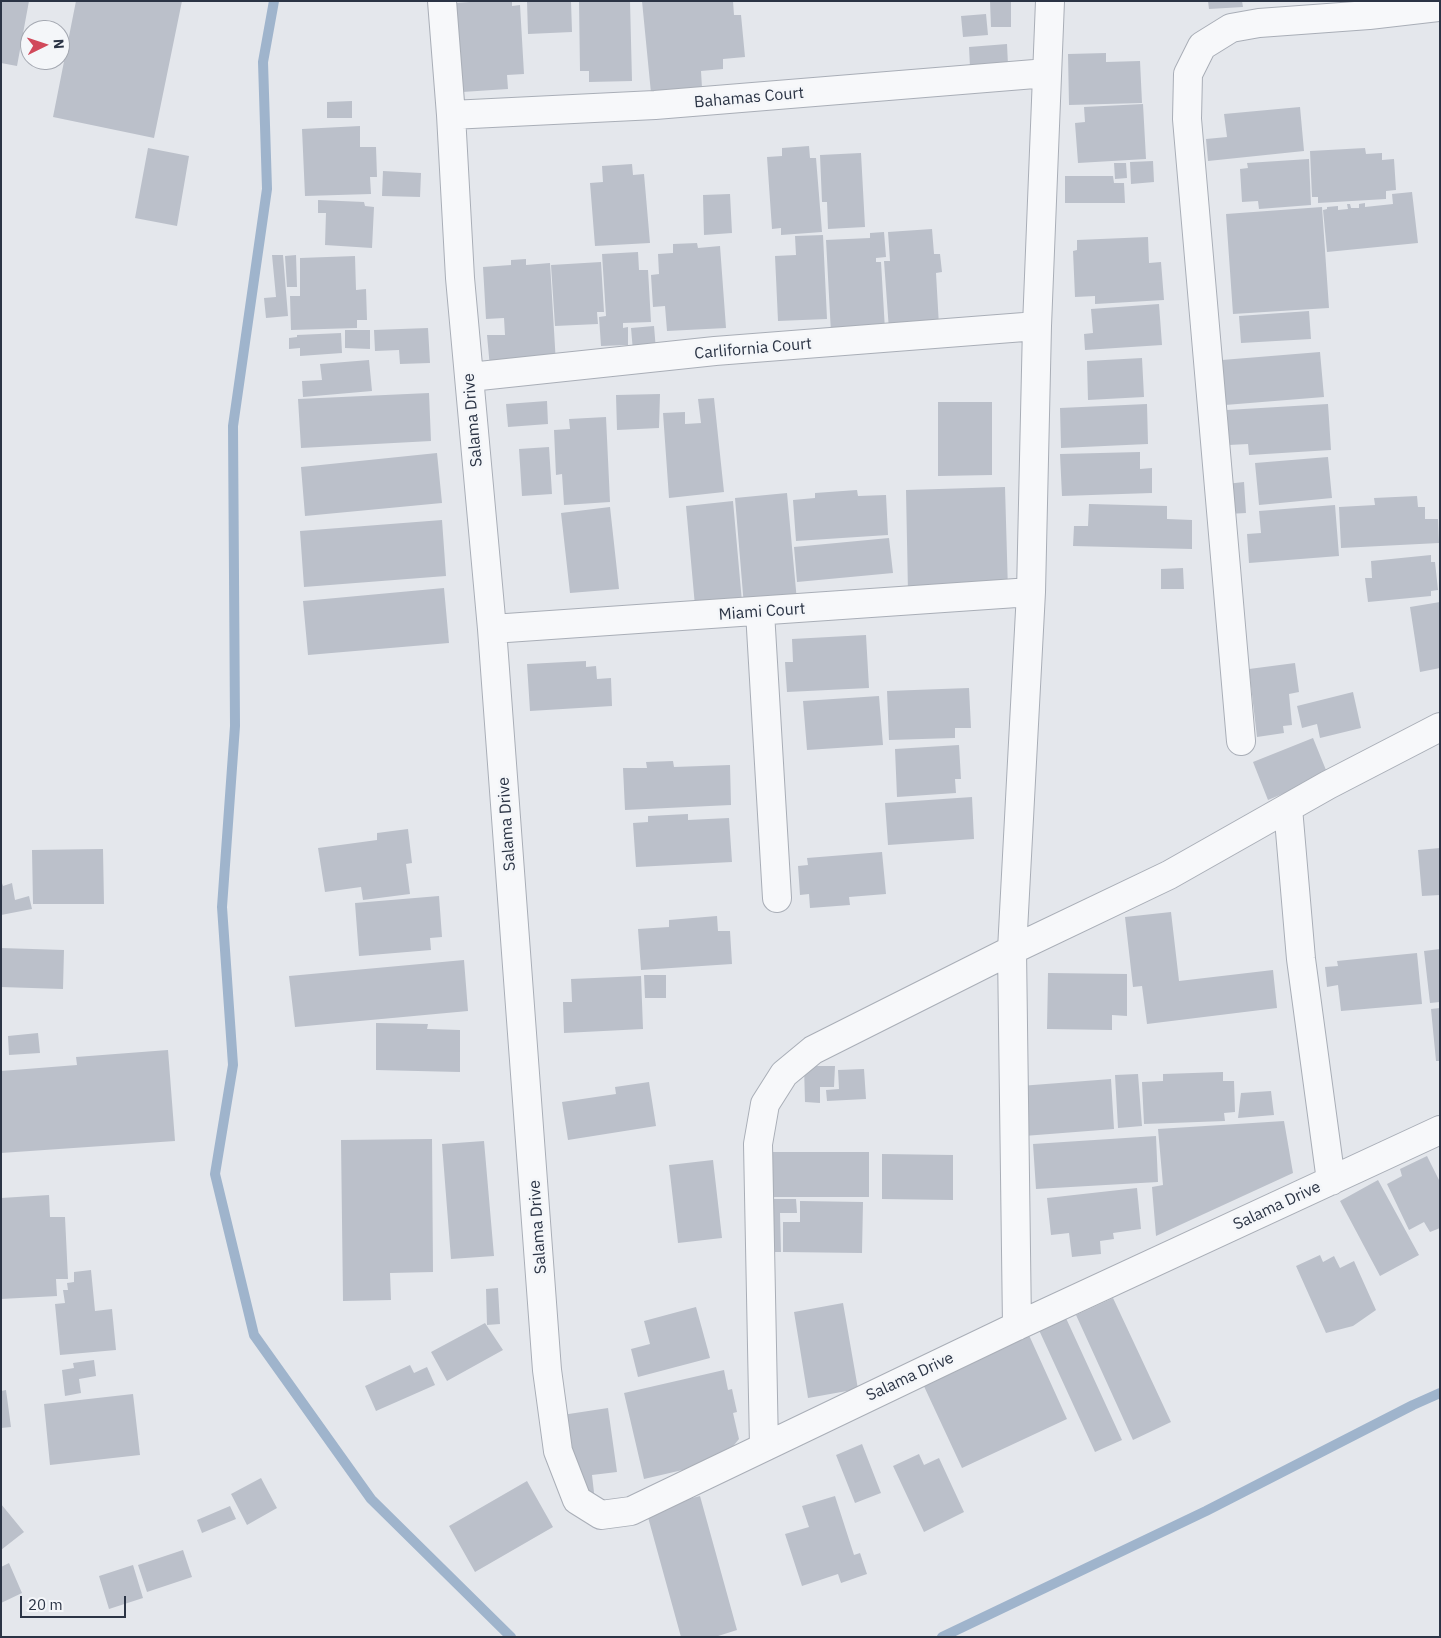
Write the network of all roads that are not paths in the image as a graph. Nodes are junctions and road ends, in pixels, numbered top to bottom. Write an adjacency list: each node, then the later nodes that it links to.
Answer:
1 (442, 1): 5 (street, Salama Drive)
2 (1050, 1): 4 (street)
3 (1439, 9): 12 (street)
4 (1047, 73): 5 (street, Bahamas Court); 6 (street)
5 (451, 115): 7 (street, Salama Drive)
6 (1037, 326): 7 (street, Carlifornia Court); 8 (street)
7 (470, 377): 10 (street, Salama Drive)
8 (1032, 592): 9 (street, Miami Court); 15 (street)
9 (760, 612): 10 (street, Miami Court); 14 (street)
10 (492, 629): 19 (street, Salama Drive)
11 (1440, 728): 13 (street)
12 (1241, 741)
13 (1288, 808): 15 (street); 17 (street)
14 (777, 898)
15 (1012, 950): 18 (street); 19 (street)
16 (1440, 1130): 17 (street, Salama Drive)
17 (1331, 1181): 18 (street, Salama Drive)
18 (1017, 1326): 19 (street, Salama Drive)
19 (764, 1446)

